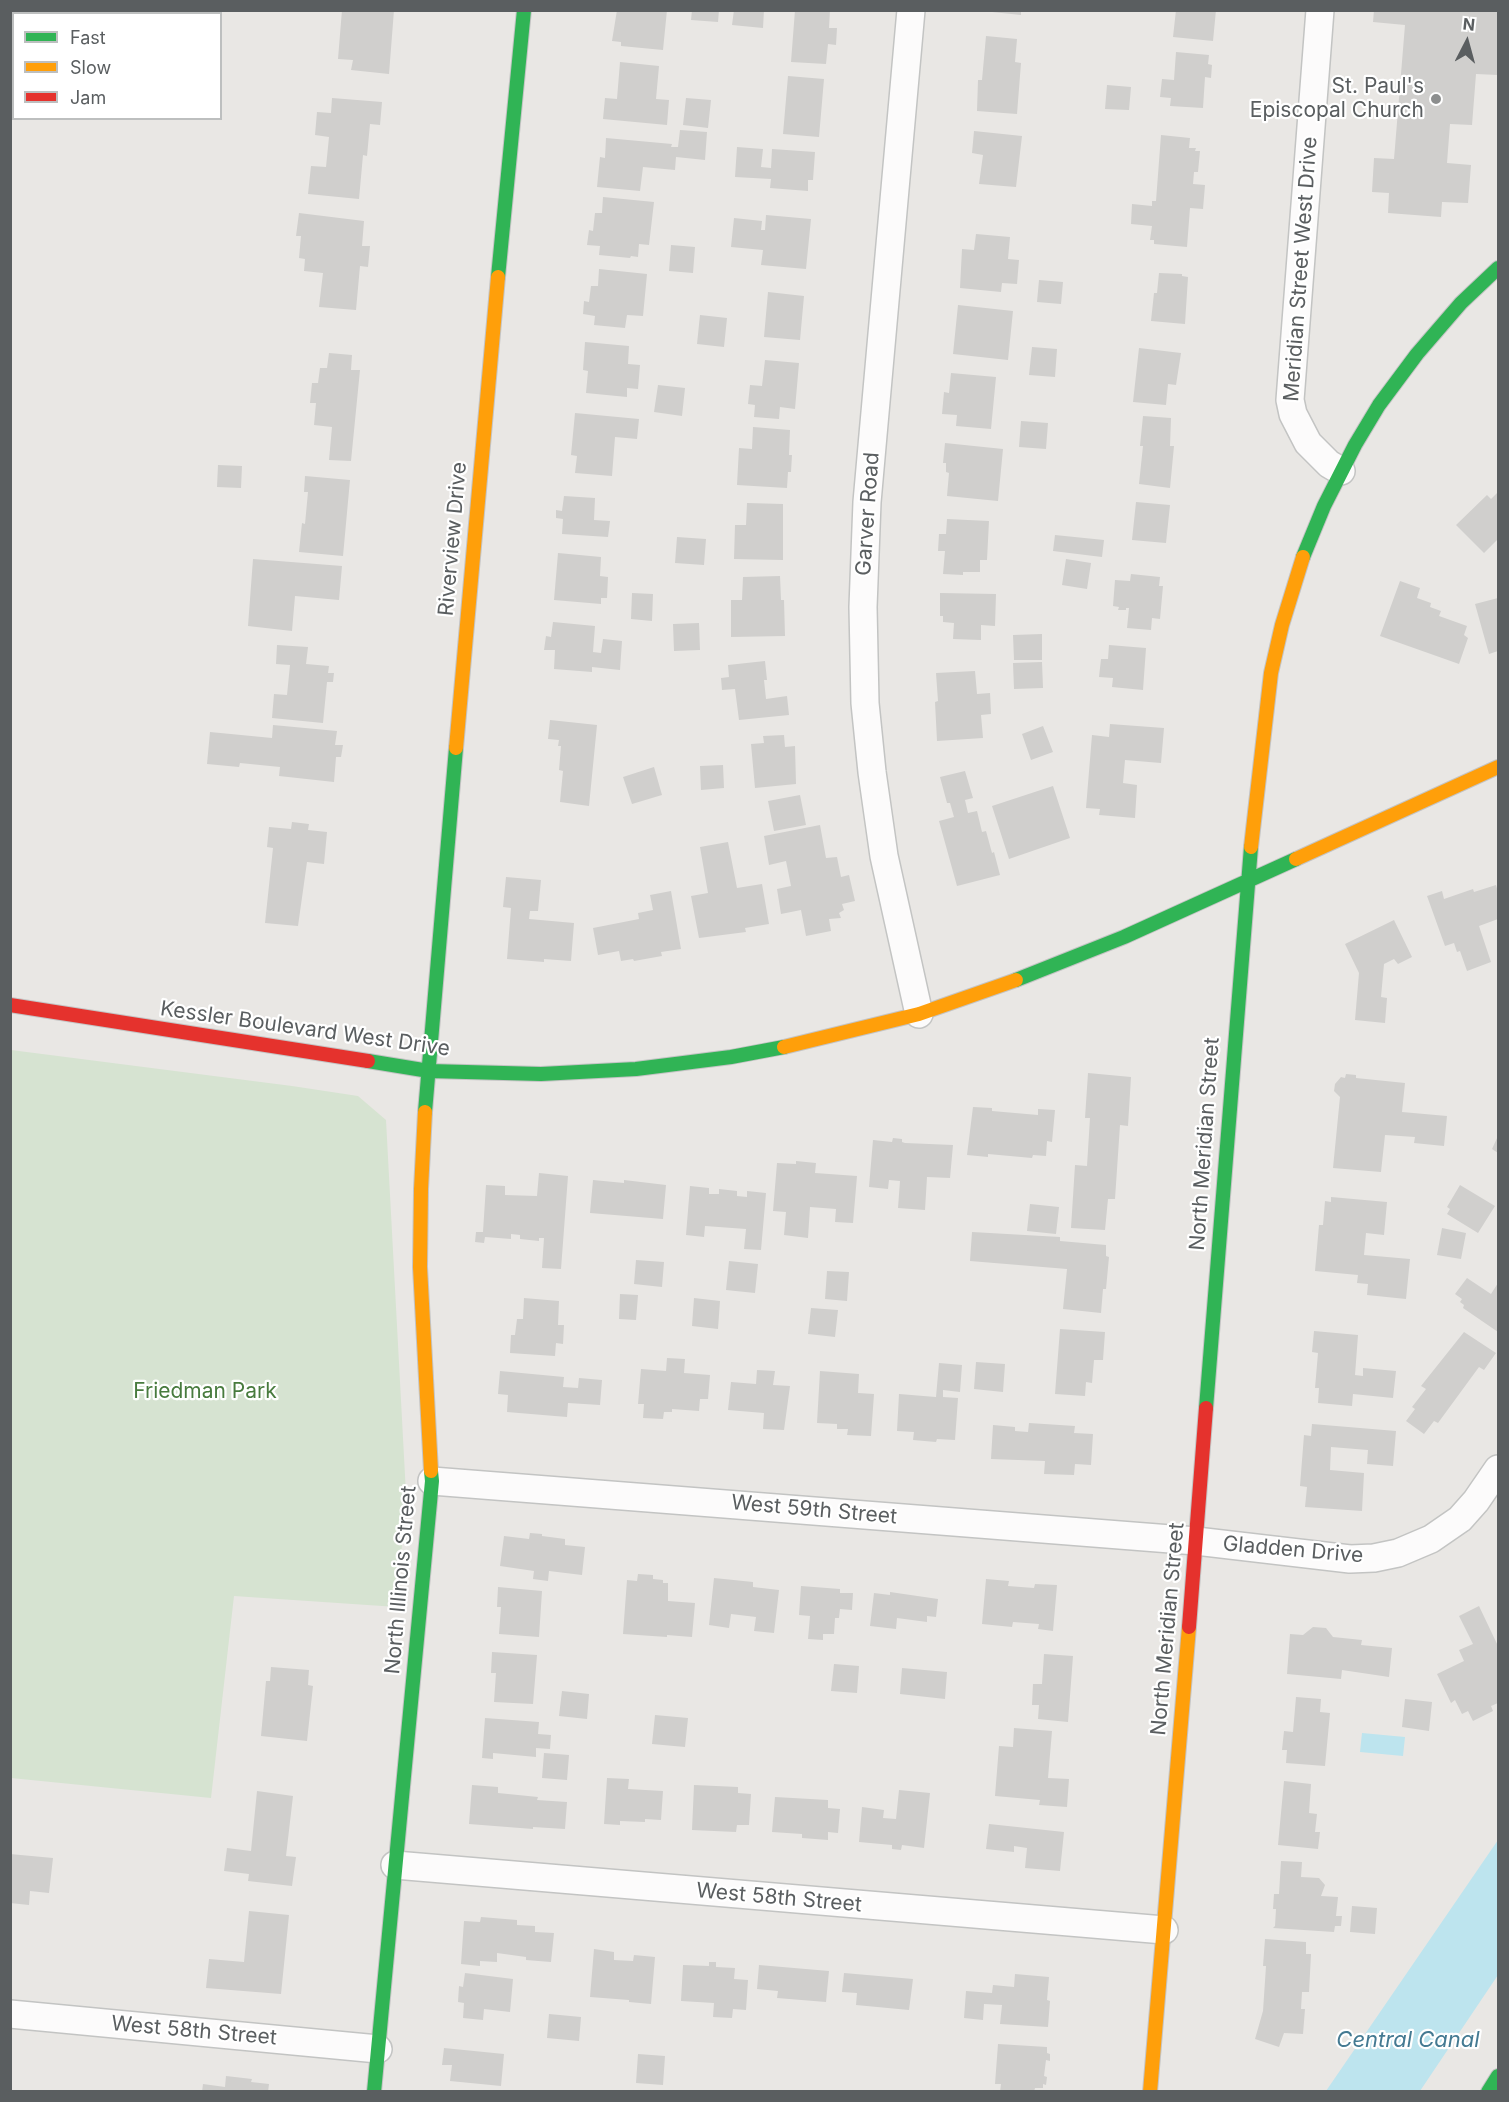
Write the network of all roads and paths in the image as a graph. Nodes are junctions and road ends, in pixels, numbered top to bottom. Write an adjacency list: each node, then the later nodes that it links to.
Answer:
1 (524, 10): 10 (main road, Riverview Drive)
2 (911, 10): 9 (street, Garver Road)
3 (1320, 10): 5 (street, Meridian Street West Drive)
4 (1498, 268): 5 (main road, North Meridian Street)
5 (1341, 471): 7 (main road, North Meridian Street)
6 (1498, 767): 7 (main road, Kessler Boulevard West Drive)
7 (1247, 882): 9 (main road, Kessler Boulevard West Drive); 13 (main road, North Meridian Street)
8 (10, 1005): 10 (main road, Kessler Boulevard West Drive)
9 (919, 1014): 10 (main road, Kessler Boulevard West Drive)
10 (429, 1071): 12 (main road, North Illinois Street)
11 (1498, 1468): 13 (street, Gladden Drive)
12 (432, 1481): 13 (street, West 59th Street); 14 (main road, North Illinois Street)
13 (1196, 1541): 15 (main road, North Meridian Street)
14 (395, 1865): 15 (street, West 58th Street); 17 (main road, North Illinois Street)
15 (1164, 1930): 20 (main road, North Meridian Street)
16 (10, 2014): 17 (street, West 58th Street)
17 (378, 2049): 19 (main road, North Illinois Street)
18 (1498, 2076): 21 (main road)
19 (374, 2091)
20 (1150, 2091)
21 (1488, 2091)

